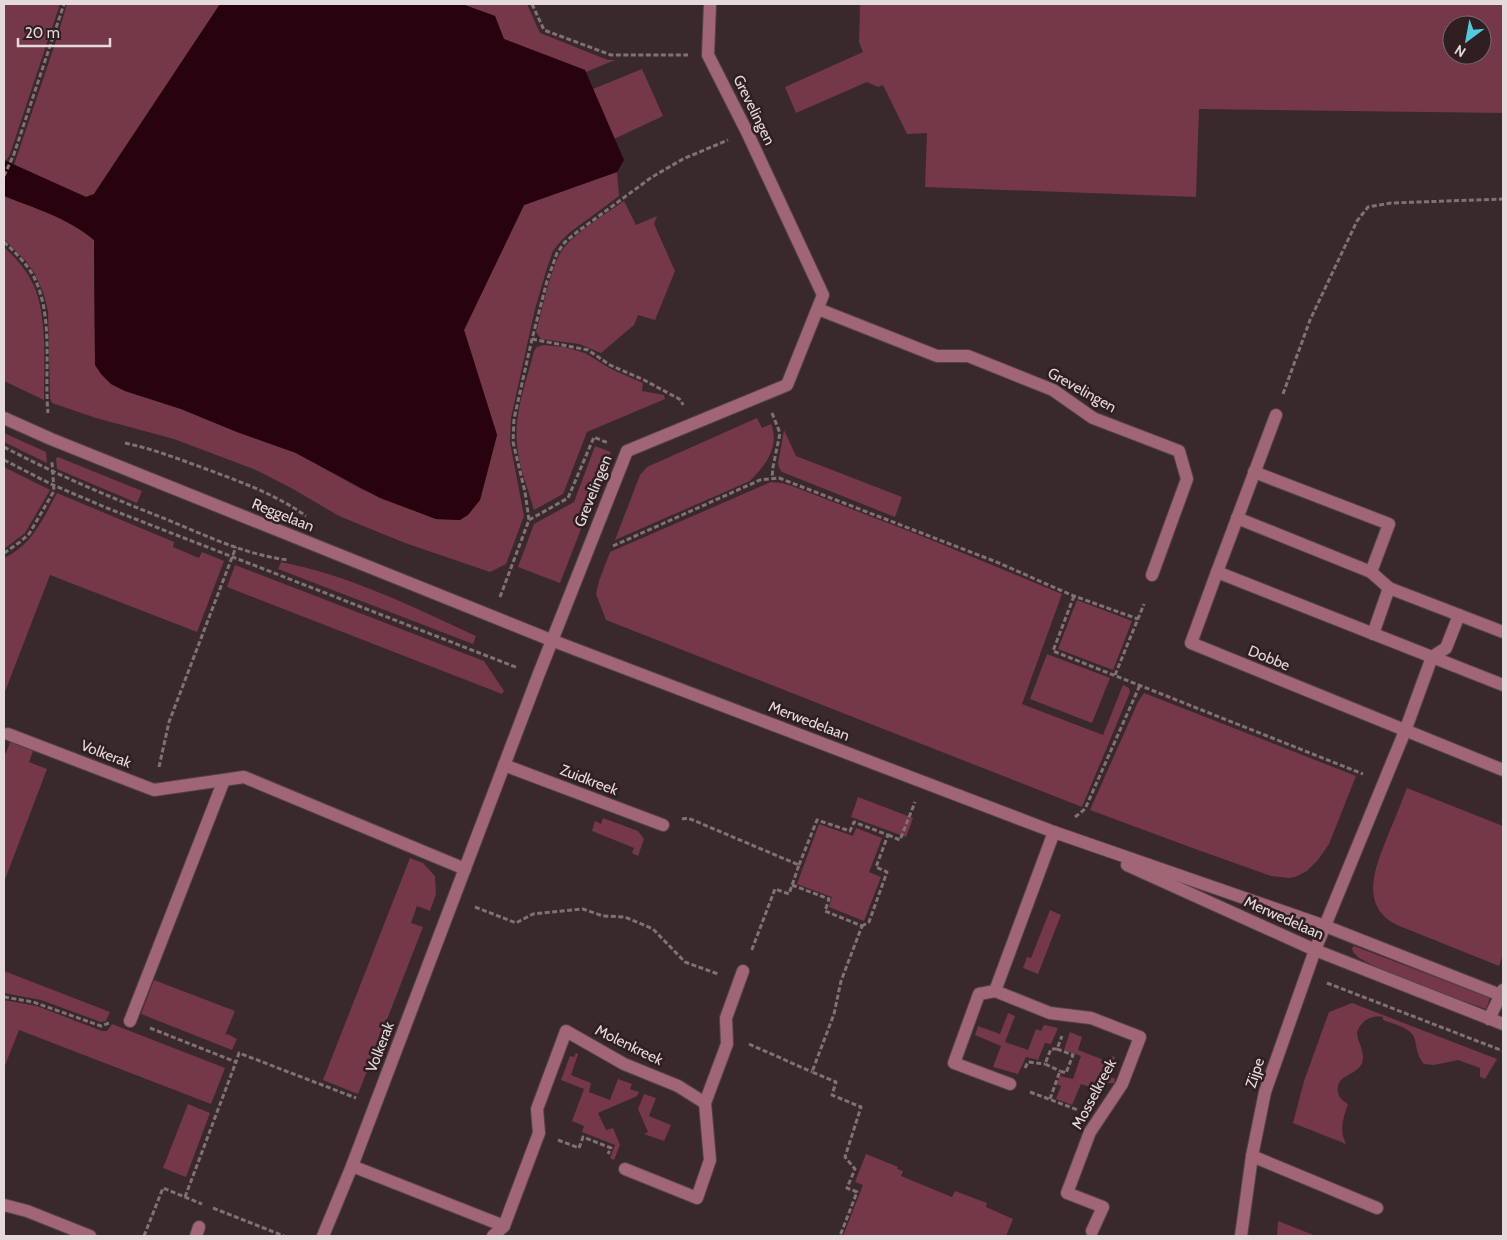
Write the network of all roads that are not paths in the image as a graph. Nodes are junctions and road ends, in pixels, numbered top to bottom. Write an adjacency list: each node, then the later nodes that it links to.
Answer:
1 (710, 4): 2 (street, Grevelingen)
2 (818, 309): 9 (street, Grevelingen); 14 (street, Grevelingen)
3 (1276, 415): 5 (street, Dobbe)
4 (4, 418): 14 (street, Reggelaan)
5 (1254, 472): 6 (street, Dobbe); 8 (street)
6 (1237, 518): 7 (street, Dobbe); 8 (street)
7 (1216, 572): 13 (street); 17 (street, Dobbe)
8 (1371, 572): 10 (street)
9 (1152, 575)
10 (1390, 588): 11 (street); 13 (street)
11 (1459, 615): 12 (street); 15 (street)
12 (1503, 632)
13 (1373, 634): 15 (street)
14 (551, 640): 19 (street, Volkerak); 23 (street, Merwedelaan)
15 (1432, 657): 16 (street); 17 (street)
16 (1503, 685)
17 (1405, 731): 20 (street, Dobbe); 25 (street)
18 (8, 734): 21 (street, Volkerak)
19 (504, 765): 22 (street, Zuidkreek); 24 (street, Volkerak)
20 (1503, 770)
21 (224, 780): 24 (street, Volkerak); 31 (street)
22 (663, 825)
23 (1054, 832): 25 (street, Merwedelaan); 26 (street, Merwedelaan); 28 (street)
24 (465, 869): 36 (street, Volkerak)
25 (1325, 926): 26 (street, Zijpe); 29 (street, Merwedelaan)
26 (1315, 950): 30 (street, Merwedelaan); 35 (street, Zijpe)
27 (741, 977): 34 (street)
28 (995, 991): 33 (street); 41 (street, Mosselkreek)
29 (1502, 994): 30 (street)
30 (1489, 1019): 32 (street, Merwedelaan)
31 (130, 1020)
32 (1503, 1024)
33 (1010, 1084)
34 (705, 1103): 37 (street); 40 (street, Molenkreek)
35 (1252, 1156): 39 (street); 45 (street, Zijpe)
36 (352, 1166): 40 (street); 43 (street, Volkerak)
37 (624, 1169)
38 (4, 1205): 42 (street)
39 (1377, 1208)
40 (504, 1226): 44 (street, Molenkreek)
41 (1092, 1232)
42 (90, 1236)
43 (324, 1236)
44 (493, 1236)
45 (1241, 1236)

